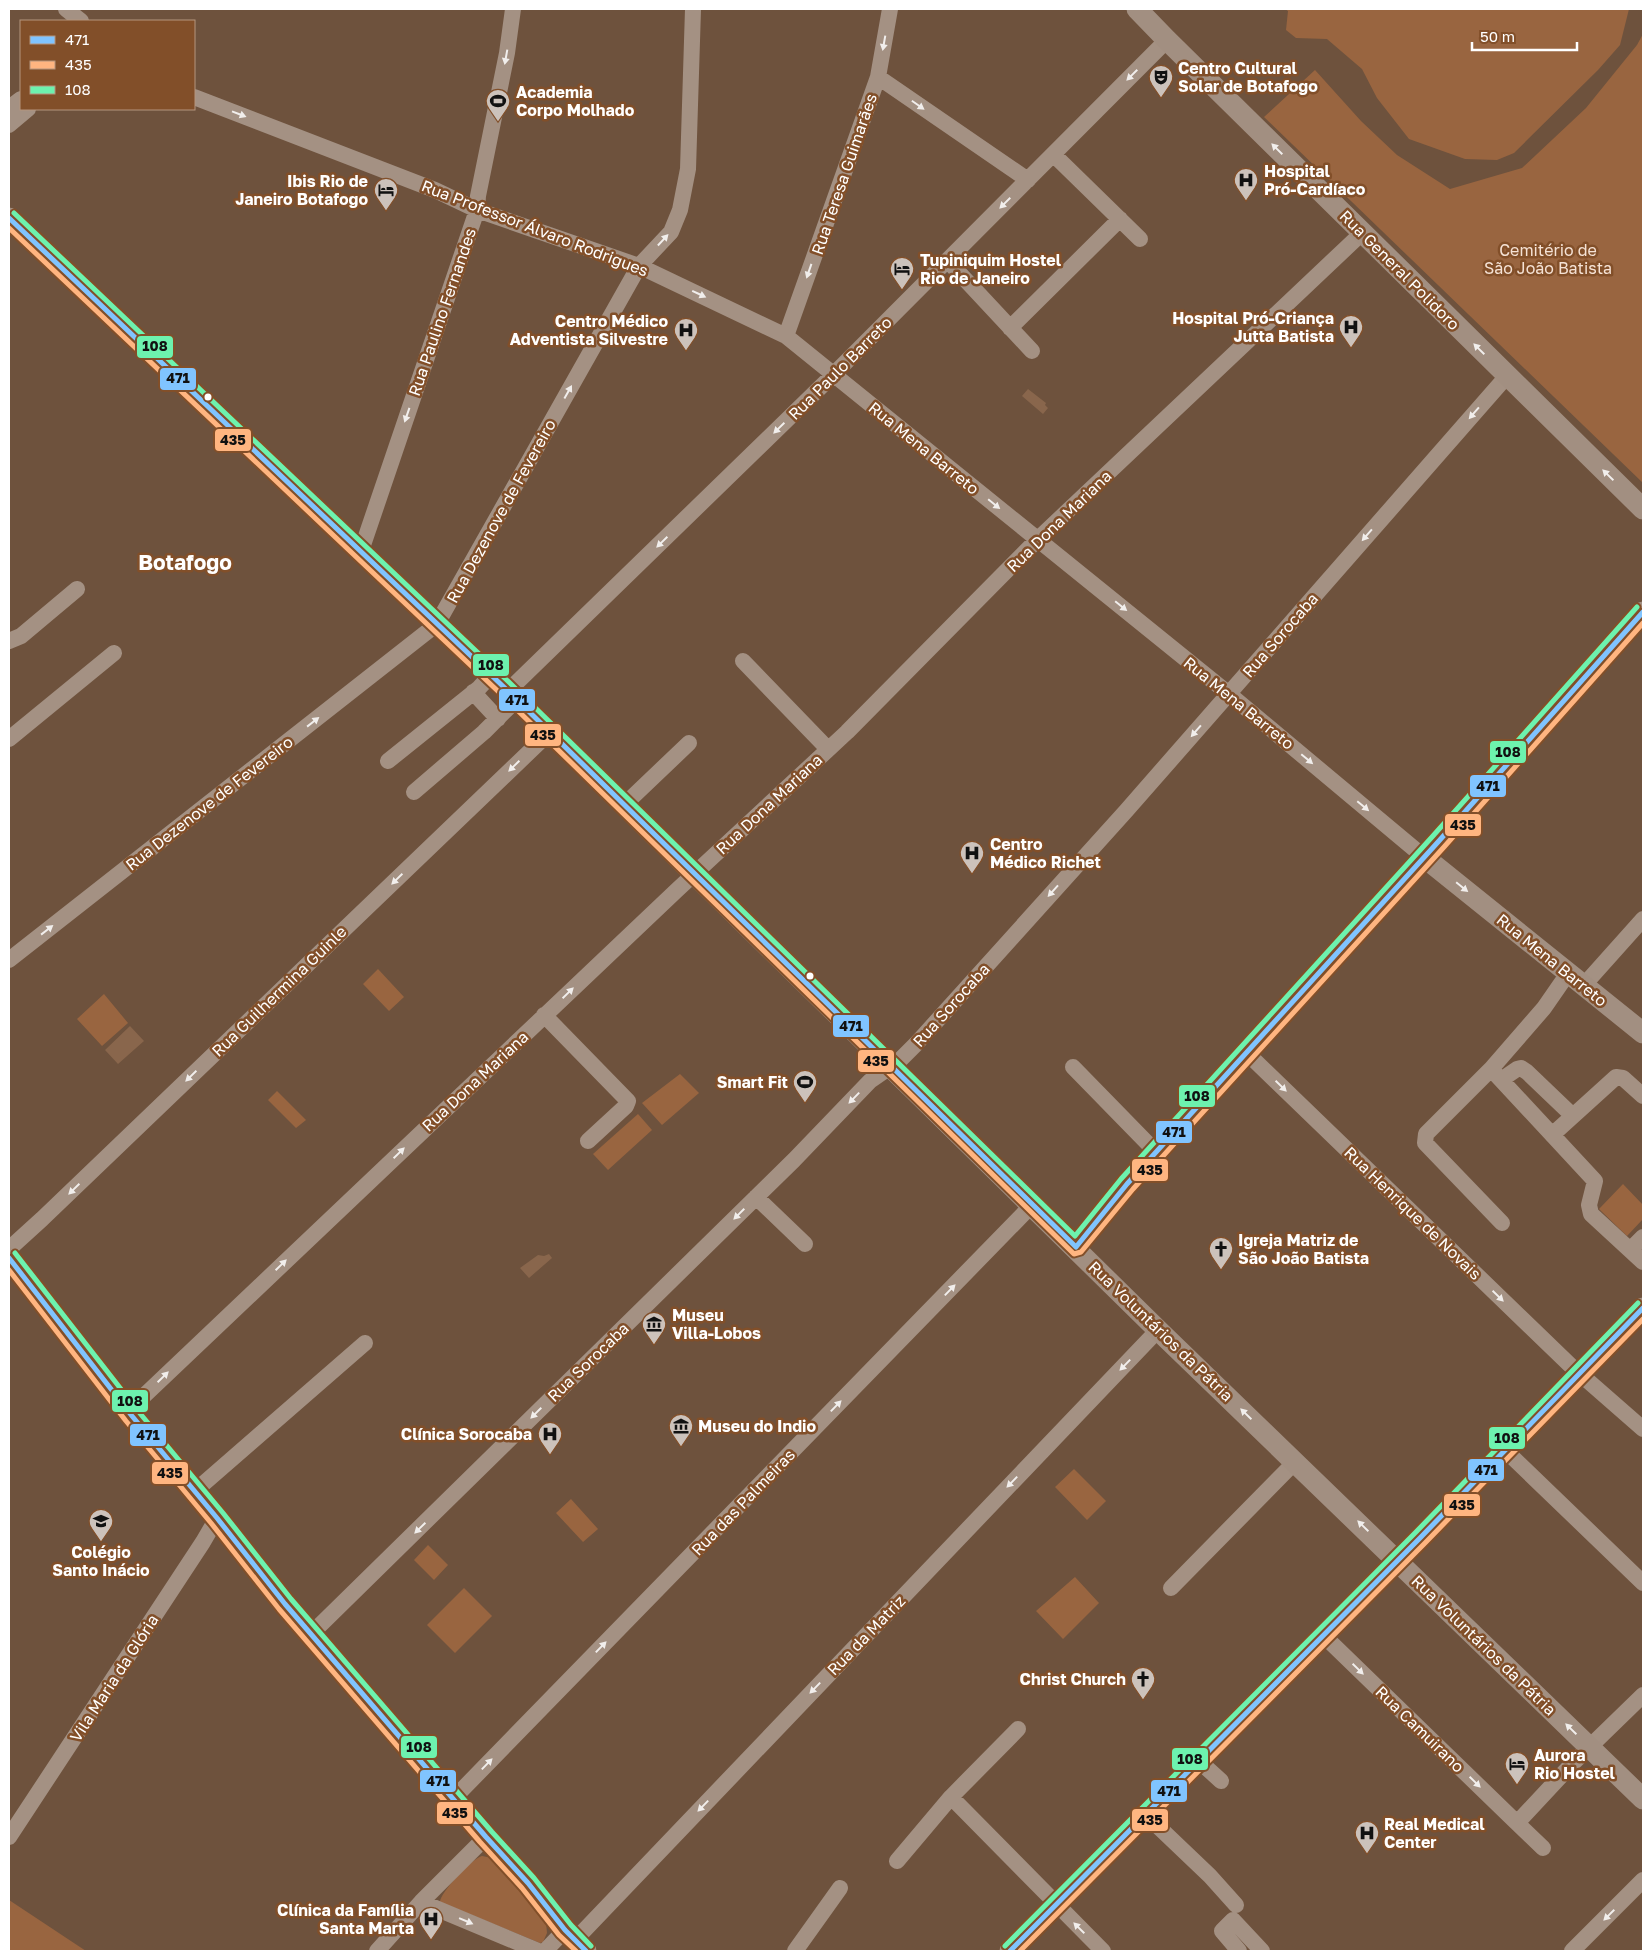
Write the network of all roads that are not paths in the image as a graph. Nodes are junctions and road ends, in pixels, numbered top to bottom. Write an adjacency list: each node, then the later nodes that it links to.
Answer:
1 (513, 9): 14 (street, Rua Paulino Fernandes, one-way to 14)
2 (693, 9): 20 (street, Rua Dezenove de Fevereiro, one-way to 2)
3 (890, 9): 6 (street, Rua Teresa Guimarães, one-way to 6)
4 (1137, 9): 5 (main road, Rua General Polidoro)
5 (1167, 40): 12 (street, Rua Paulo Barreto, one-way to 12); 17 (main road, Rua General Polidoro, one-way to 5)
6 (878, 77): 13 (street, one-way to 13); 22 (street, Rua Teresa Guimarães, one-way to 22)
7 (195, 97): 14 (street, Rua Professor Álvaro Rodrigues, one-way to 14)
8 (20, 100): 9 (street)
9 (9, 108)
10 (27, 110): 11 (street)
11 (9, 125)
12 (1054, 154): 13 (street, Rua Paulo Barreto); 16 (street)
13 (1028, 180): 19 (street, Rua Paulo Barreto, one-way to 19)
14 (477, 210): 20 (street, Rua Professor Álvaro Rodrigues); 28 (street, Rua Paulino Fernandes, one-way to 28)
15 (9, 218): 28 (main road, Rua Voluntários da Pátria)
16 (1120, 219): 18 (street); 21 (street)
17 (1362, 233): 25 (main road, Rua General Polidoro, one-way to 17); 27 (street, Rua Dona Mariana)
18 (1140, 240)
19 (948, 261): 21 (street); 24 (street, Rua Paulo Barreto)
20 (639, 266): 22 (street, Rua Professor Álvaro Rodrigues, one-way to 22); 31 (street, Rua Dezenove de Fevereiro, one-way to 20)
21 (1010, 328): 23 (street)
22 (786, 336): 24 (street, Rua Professor Álvaro Rodrigues)
23 (1032, 351)
24 (833, 375): 27 (street, Rua Mena Barreto, one-way to 27); 38 (street, Rua Paulo Barreto, one-way to 38)
25 (1507, 376): 26 (main road, Rua General Polidoro, one-way to 25); 37 (street, Rua Sorocaba, one-way to 37)
26 (1643, 509)
27 (1038, 539): 37 (street, Rua Mena Barreto, one-way to 37); 43 (street, Rua Dona Mariana)
28 (361, 551): 31 (main road, Rua Voluntários da Pátria)
29 (77, 589): 32 (street)
30 (1643, 612): 47 (main road)
31 (437, 624): 35 (main road, Rua Voluntários da Pátria); 50 (street, Rua Dezenove de Fevereiro, one-way to 31)
32 (9, 641)
33 (114, 653): 41 (street)
34 (743, 662): 43 (street)
35 (491, 675): 36 (street); 38 (main road, Rua Voluntários da Pátria)
36 (473, 692): 39 (street); 44 (street)
37 (1229, 694): 47 (street, Rua Mena Barreto, one-way to 47); 56 (street, Rua Sorocaba, one-way to 56)
38 (512, 695): 39 (street, Rua Paulo Barreto); 40 (main road, Rua Voluntários da Pátria)
39 (498, 719): 45 (street, Rua Paulo Barreto)
40 (549, 732): 46 (main road, Rua Voluntários da Pátria); 70 (street, Rua Guilhermina Guinle, one-way to 70)
41 (9, 739)
42 (689, 743): 46 (street)
43 (828, 749): 48 (street, Rua Dona Mariana)
44 (388, 761)
45 (414, 792)
46 (624, 805): 48 (main road, Rua Voluntários da Pátria)
47 (1424, 857): 52 (main road, Rua Mena Barreto, one-way to 52); 55 (street)
48 (694, 874): 53 (street, Rua Dona Mariana, one-way to 48); 56 (main road, Rua Voluntários da Pátria)
49 (1643, 919): 52 (street)
50 (9, 960)
51 (1562, 982): 58 (street)
52 (1584, 985): 54 (main road, Rua Mena Barreto)
53 (544, 1015): 62 (street); 78 (street, Rua Dona Mariana, one-way to 53)
54 (1643, 1033)
55 (1247, 1051): 63 (street); 77 (street, Rua Henrique de Novais, one-way to 77)
56 (890, 1066): 64 (street, Rua Sorocaba, one-way to 64); 65 (main road, Rua Voluntários da Pátria)
57 (1073, 1067): 63 (street)
58 (1496, 1074): 60 (street); 61 (street); 66 (street)
59 (1643, 1096): 60 (street)
60 (1573, 1116): 61 (street)
61 (1552, 1135): 71 (street)
62 (588, 1141)
63 (1156, 1152): 69 (street)
64 (756, 1197): 68 (street); 87 (street, Rua Sorocaba, one-way to 87)
65 (1032, 1205): 69 (main road, Rua Voluntários da Pátria); 96 (street, Rua das Palmeiras, one-way to 65)
66 (1502, 1223)
67 (1643, 1237): 71 (street)
68 (805, 1244)
69 (1076, 1247): 75 (main road, Rua Voluntários da Pátria)
70 (9, 1249)
71 (1630, 1250): 73 (street)
72 (9, 1258): 78 (main road)
73 (1643, 1262)
74 (1643, 1308): 77 (main road)
75 (1158, 1330): 81 (main road, Rua Voluntários da Pátria, one-way to 75); 108 (street, Rua da Matriz, one-way to 108)
76 (364, 1343): 82 (street)
77 (1579, 1374): 79 (street, Rua Henrique de Novais); 80 (main road)
78 (128, 1411): 82 (main road)
79 (1643, 1429)
80 (1505, 1450): 84 (main road); 85 (street)
81 (1295, 1462): 84 (main road, Rua Voluntários da Pátria, one-way to 81); 86 (street)
82 (195, 1491): 83 (main road)
83 (217, 1518): 87 (main road); 99 (street, Vila Maria da Glória)
84 (1397, 1561): 88 (main road); 91 (main road, Rua Voluntários da Pátria, one-way to 84)
85 (1643, 1583)
86 (1171, 1588)
87 (311, 1634): 96 (main road)
88 (1323, 1635): 92 (main road); 98 (street, Rua Camuirano, one-way to 98)
89 (1643, 1695): 91 (street)
90 (1018, 1729): 95 (street)
91 (1589, 1747): 94 (main road, Rua Voluntários da Pátria); 98 (street)
92 (1199, 1761): 93 (street); 97 (main road)
93 (1221, 1781)
94 (1642, 1794)
95 (951, 1797): 102 (street); 105 (street)
96 (453, 1799): 100 (main road)
97 (1145, 1814): 105 (main road); 107 (street)
98 (1517, 1823): 101 (street, Rua Camuirano)
99 (9, 1837)
100 (486, 1837): 106 (street); 108 (main road)
101 (1543, 1848)
102 (897, 1861)
103 (1643, 1880): 117 (street, one-way to 117)
104 (840, 1888): 113 (street)
105 (1050, 1898): 109 (main road); 114 (street, one-way to 105)
106 (421, 1902): 110 (street); 111 (street, one-way to 111)
107 (1236, 1905)
108 (575, 1940): 112 (street, Rua da Matriz)
109 (1013, 1950)
110 (377, 1951)
111 (538, 1951)
112 (546, 1951)
113 (795, 1951)
114 (1103, 1951)
115 (1239, 1951): 116 (street)
116 (1262, 1951)
117 (1572, 1951)

